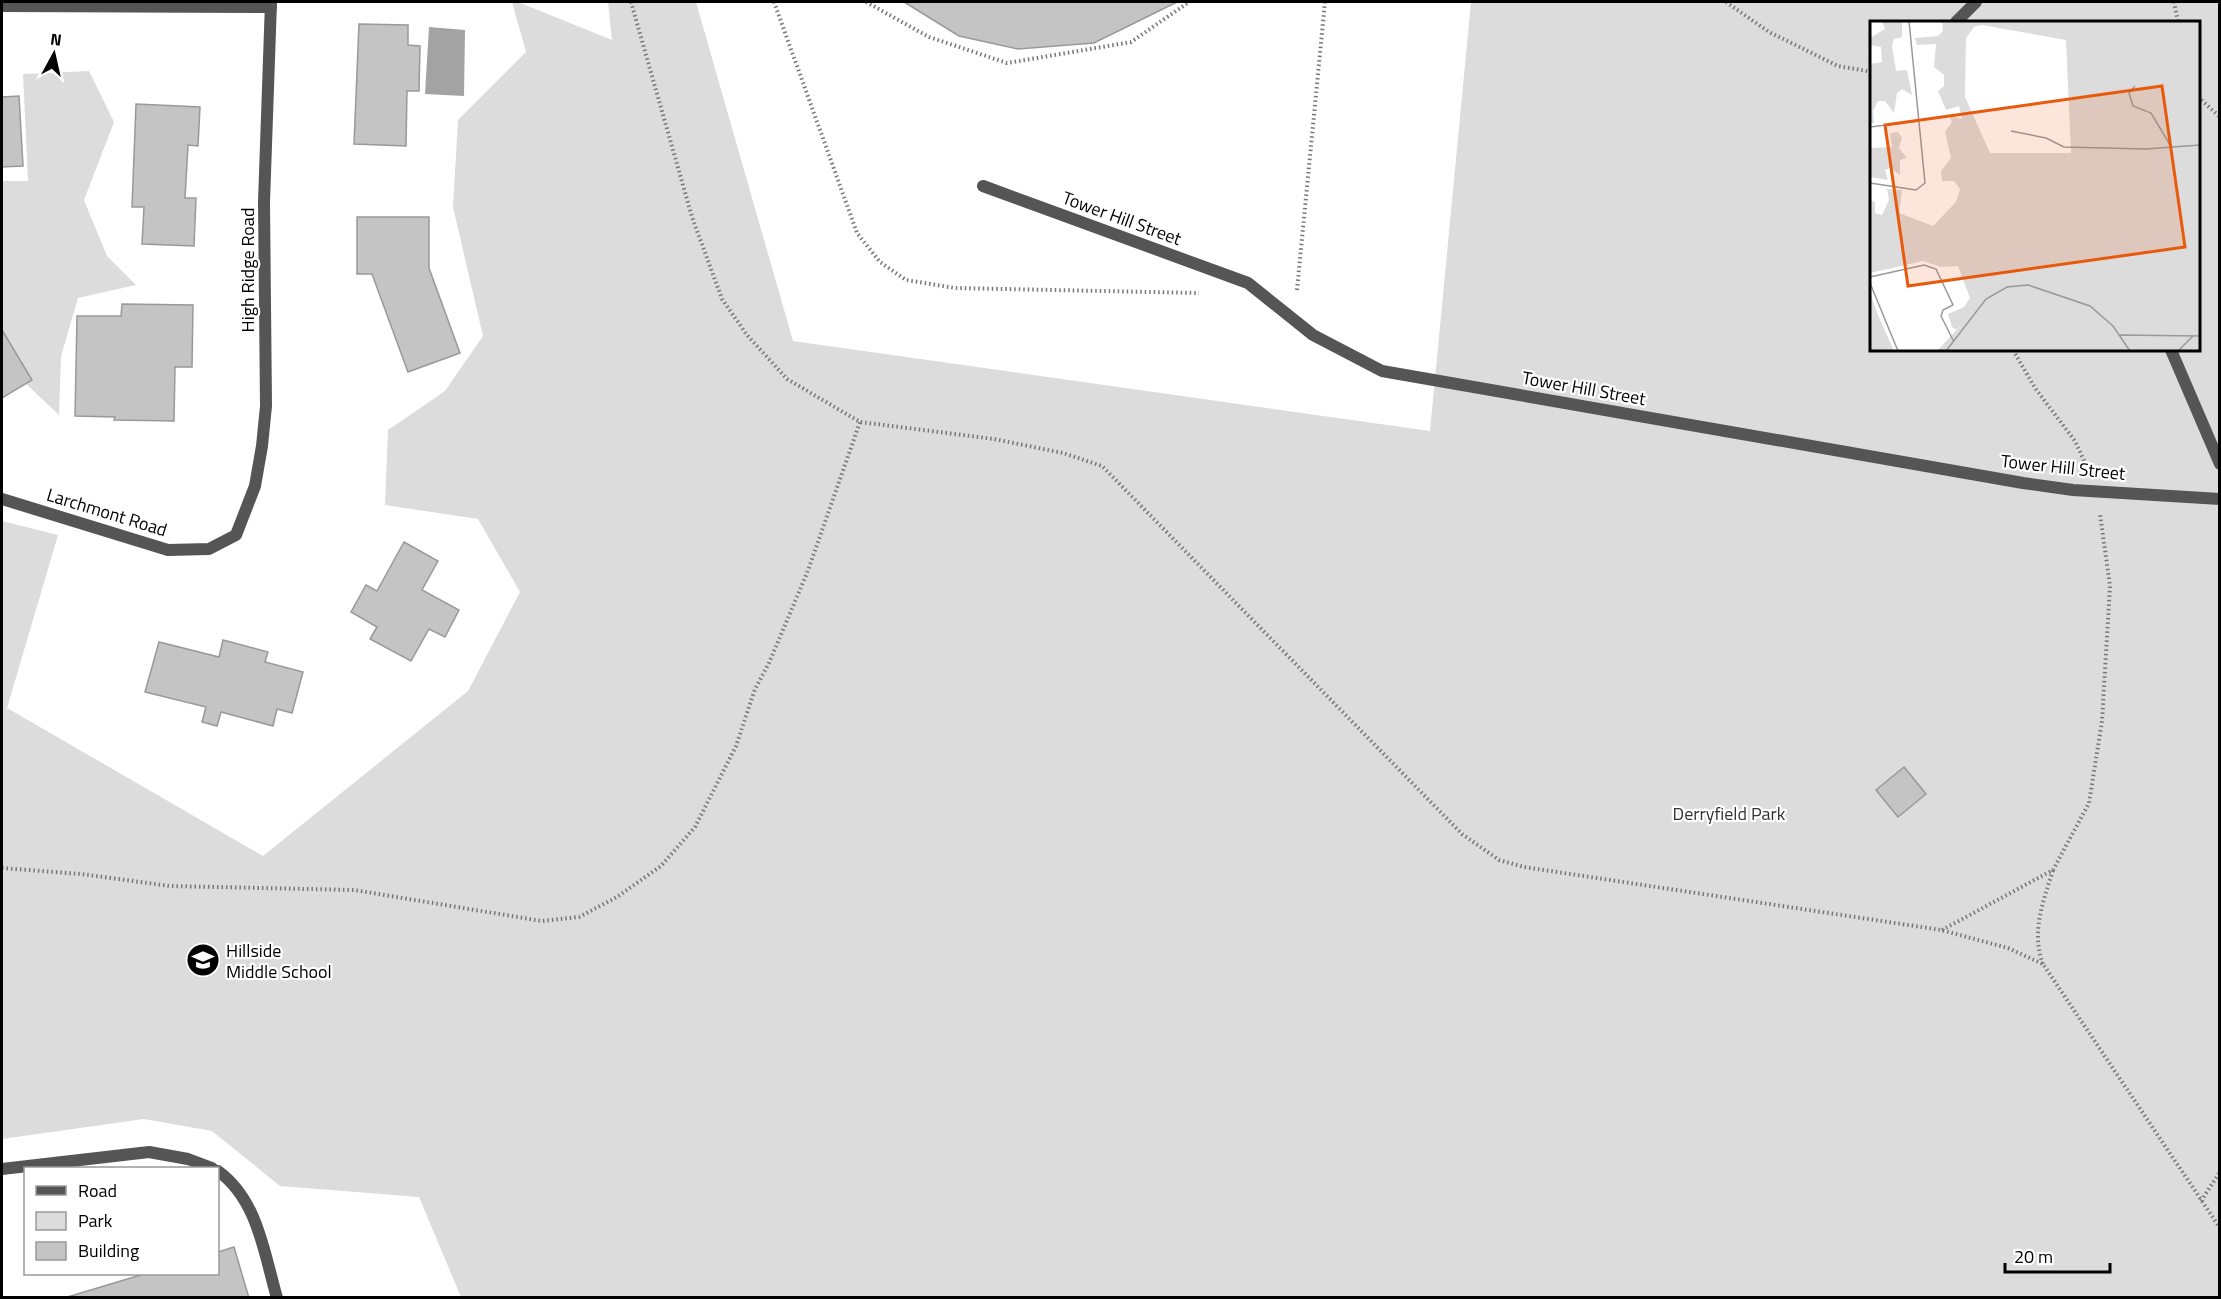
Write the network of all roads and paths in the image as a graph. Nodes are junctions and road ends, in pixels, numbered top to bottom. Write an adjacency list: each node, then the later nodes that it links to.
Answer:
1 (631, 2): 21 (path)
2 (774, 2): 17 (path)
3 (866, 2): 4 (path)
4 (1189, 2)
5 (1325, 2): 18 (path)
6 (1726, 2): 13 (path)
7 (1976, 2): 11 (street)
8 (2174, 2): 12 (path)
9 (271, 4): 10 (street); 26 (street, High Ridge Road)
10 (2, 6)
11 (1957, 21)
12 (2178, 21)
13 (1870, 72)
14 (2200, 98): 15 (path)
15 (2220, 117)
16 (983, 186): 18 (street, Tower Hill Street)
17 (1203, 293)
18 (1294, 320): 23 (street, Tower Hill Street)
19 (2014, 351): 23 (path)
20 (2171, 351): 22 (street)
21 (860, 422): 27 (path); 29 (path)
22 (2220, 464)
23 (2097, 491): 25 (street, Tower Hill Street); 28 (path)
24 (2, 499): 26 (street, Larchmont Road)
25 (2220, 499)
26 (236, 535)
27 (2, 868)
28 (2053, 870): 29 (path); 30 (path)
29 (1941, 930): 30 (path)
30 (2043, 964): 35 (path)
31 (209, 1167): 32 (street)
32 (2, 1169)
33 (219, 1172): 37 (street)
34 (2220, 1172): 35 (path)
35 (2201, 1201): 36 (path)
36 (2220, 1228)
37 (277, 1298)

